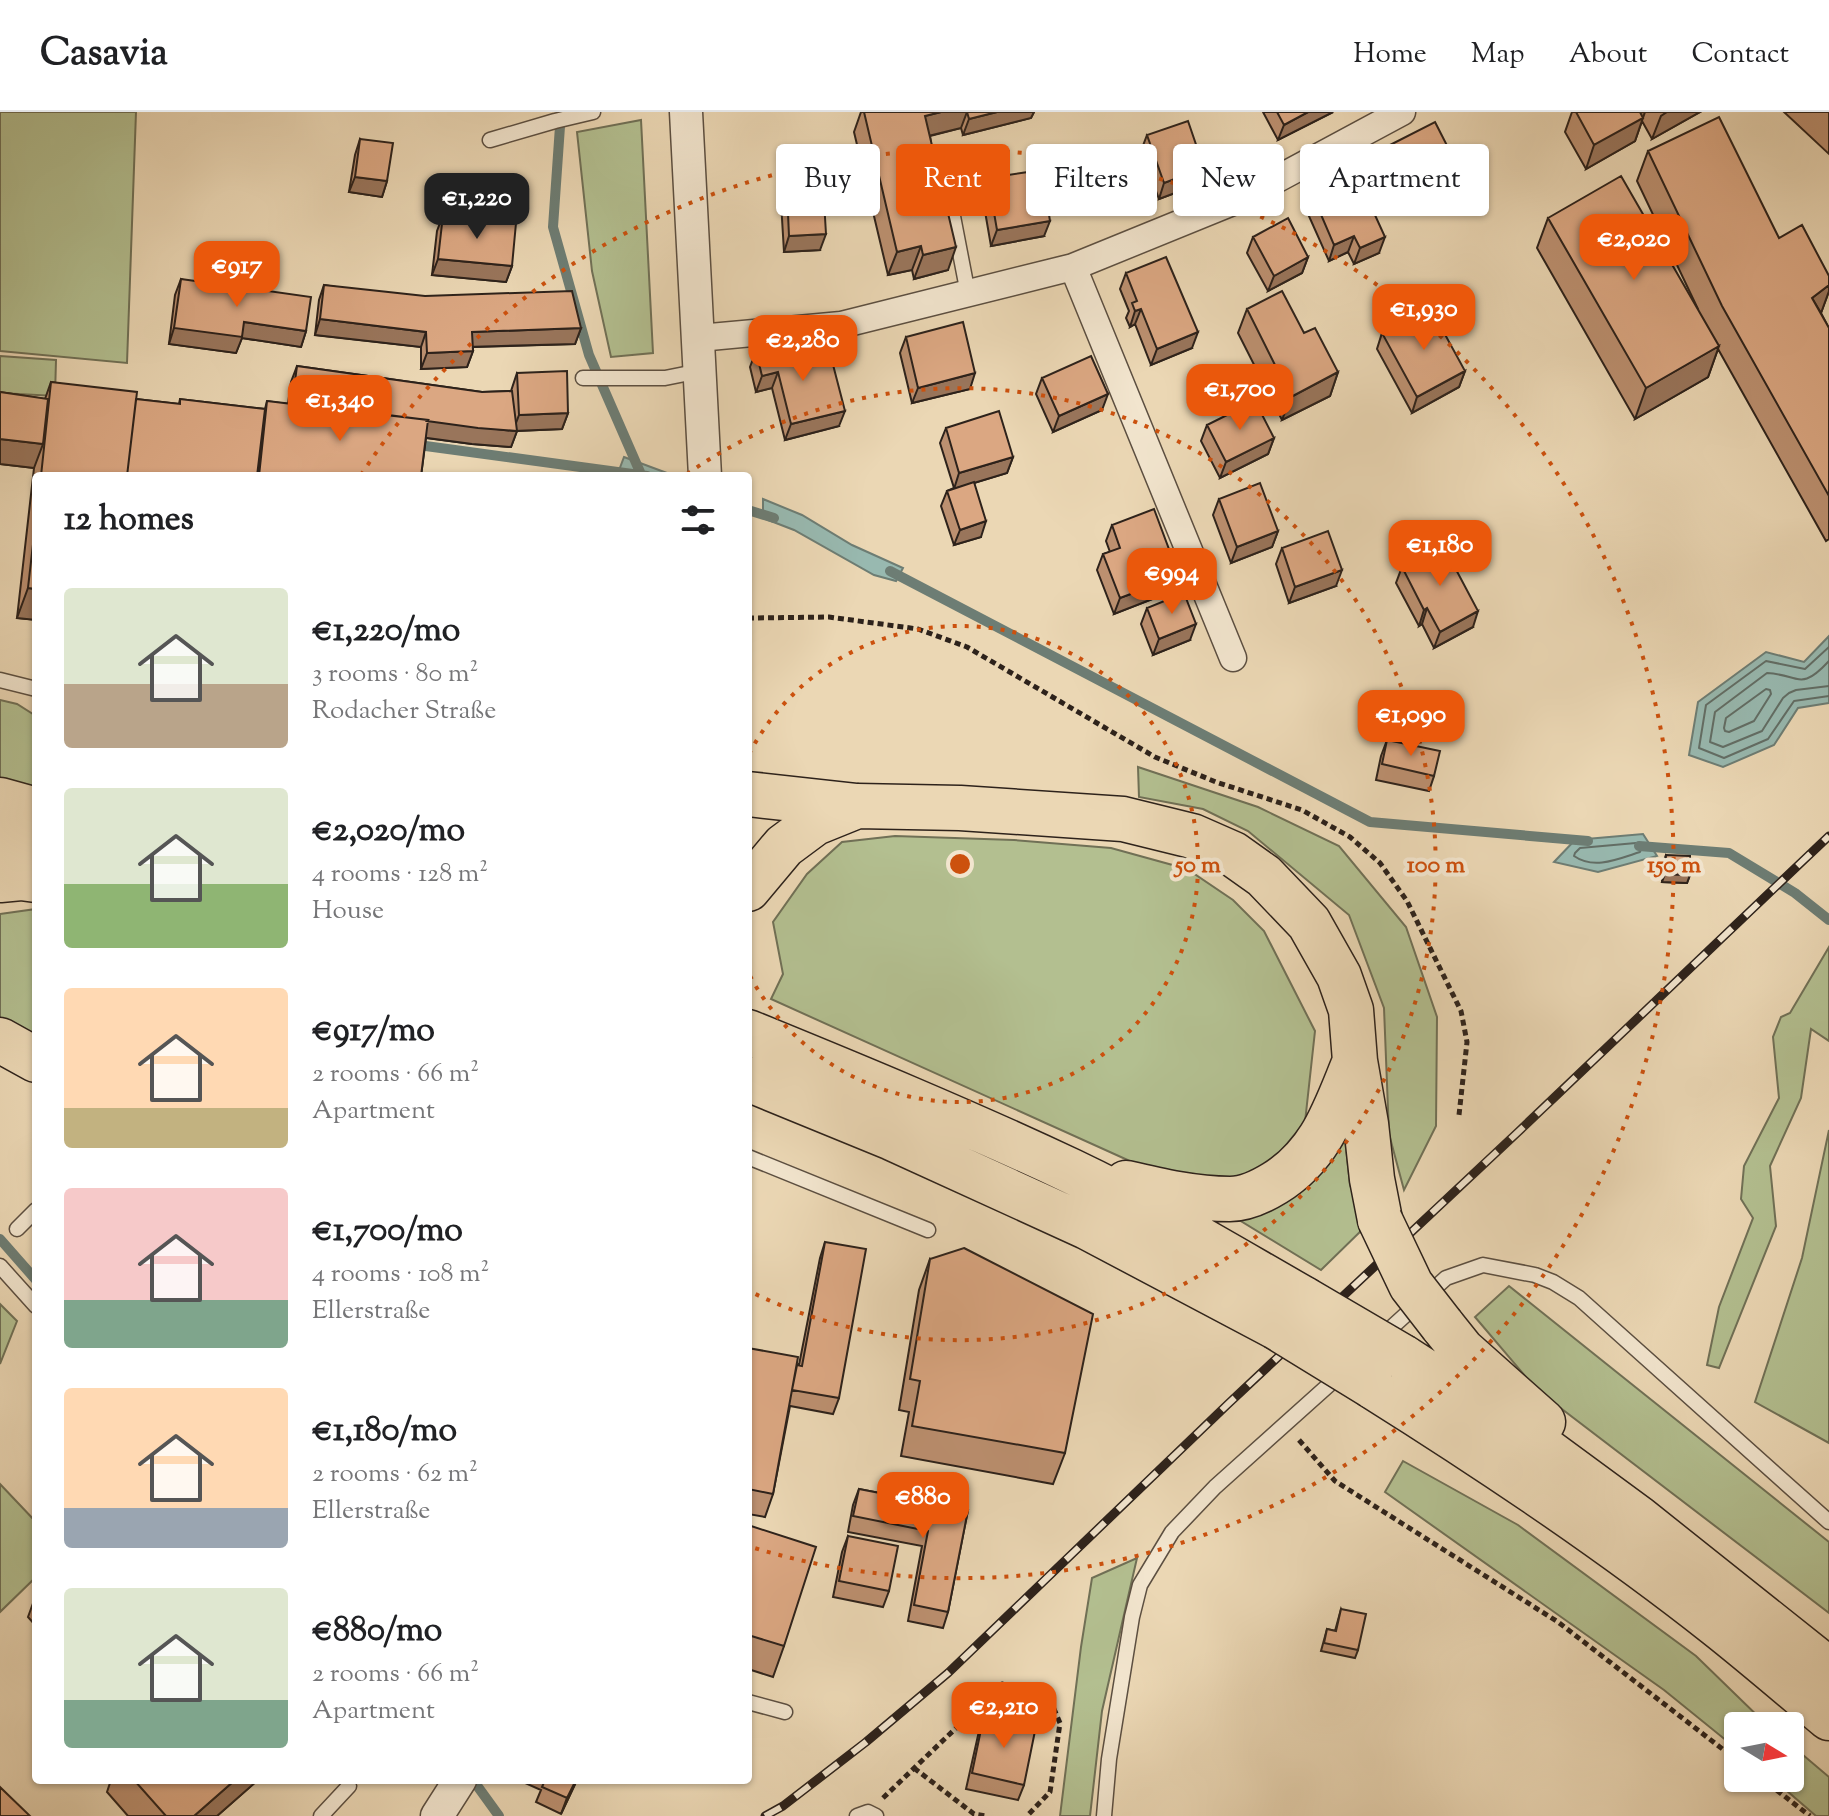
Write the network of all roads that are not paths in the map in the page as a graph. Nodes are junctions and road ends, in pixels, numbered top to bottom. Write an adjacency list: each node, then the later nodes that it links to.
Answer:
1 (593, 112): 4 (lane)
2 (686, 112): 8 (street)
3 (1402, 112): 6 (street)
4 (490, 140)
5 (953, 216): 7 (lane)
6 (1073, 267): 7 (street); 12 (street)
7 (968, 294): 8 (street)
8 (699, 338): 9 (street)
9 (701, 371): 10 (lane); 11 (street)
10 (583, 378)
11 (705, 464)
12 (1233, 658)
13 (0, 680): 14 (lane)
14 (32, 688)
15 (752, 794): 17 (highway)
16 (0, 800): 18 (highway)
17 (857, 806): 23 (highway); 27 (highway)
18 (32, 809)
19 (0, 844): 20 (highway)
20 (32, 853)
21 (32, 879): 22 (highway)
22 (0, 880)
23 (752, 884)
24 (753, 1034): 32 (highway)
25 (0, 1040): 26 (highway)
26 (32, 1058)
27 (1355, 1061): 32 (highway); 40 (highway, bridge)
28 (0, 1068): 30 (highway)
29 (752, 1081): 38 (highway)
30 (32, 1085)
31 (752, 1159): 35 (lane)
32 (1073, 1172): 38 (highway)
33 (32, 1214): 34 (lane)
34 (17, 1229)
35 (928, 1230)
36 (0, 1266): 37 (lane)
37 (32, 1302)
38 (1290, 1313): 39 (highway, bridge)
39 (1374, 1364): 40 (highway); 41 (lane); 45 (highway); 50 (lane)
40 (1638, 1518): 42 (highway)
41 (1829, 1522)
42 (1829, 1670)
43 (752, 1703): 44 (lane)
44 (785, 1712)
45 (1829, 1718)
46 (454, 1784): 49 (street)
47 (349, 1786): 48 (lane)
48 (321, 1816)
49 (437, 1816)
50 (1104, 1816)

